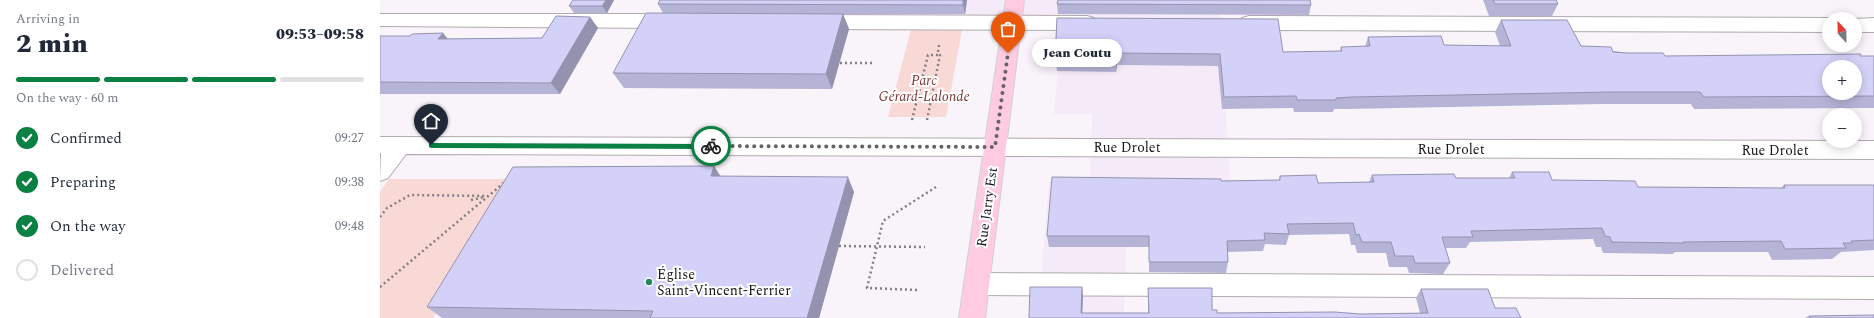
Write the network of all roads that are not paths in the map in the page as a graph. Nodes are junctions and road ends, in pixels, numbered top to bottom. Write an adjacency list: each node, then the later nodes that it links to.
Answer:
1 (1015, 0): 5 (main road, Rue Jarry Est)
2 (380, 20): 3 (street)
3 (691, 21)
4 (803, 22): 5 (street)
5 (1012, 23): 6 (street); 12 (main road, Rue Jarry Est)
6 (1102, 23)
7 (1234, 23): 8 (street)
8 (1822, 25)
9 (1862, 25): 10 (street)
10 (1874, 25)
11 (390, 145): 12 (street, Rue Drolet); 14 (street)
12 (995, 147): 13 (street, Rue Drolet); 15 (main road, Rue Jarry Est)
13 (1874, 150)
14 (380, 172)
15 (976, 284): 16 (street); 17 (main road, Rue Jarry Est)
16 (1874, 288)
17 (972, 318)

